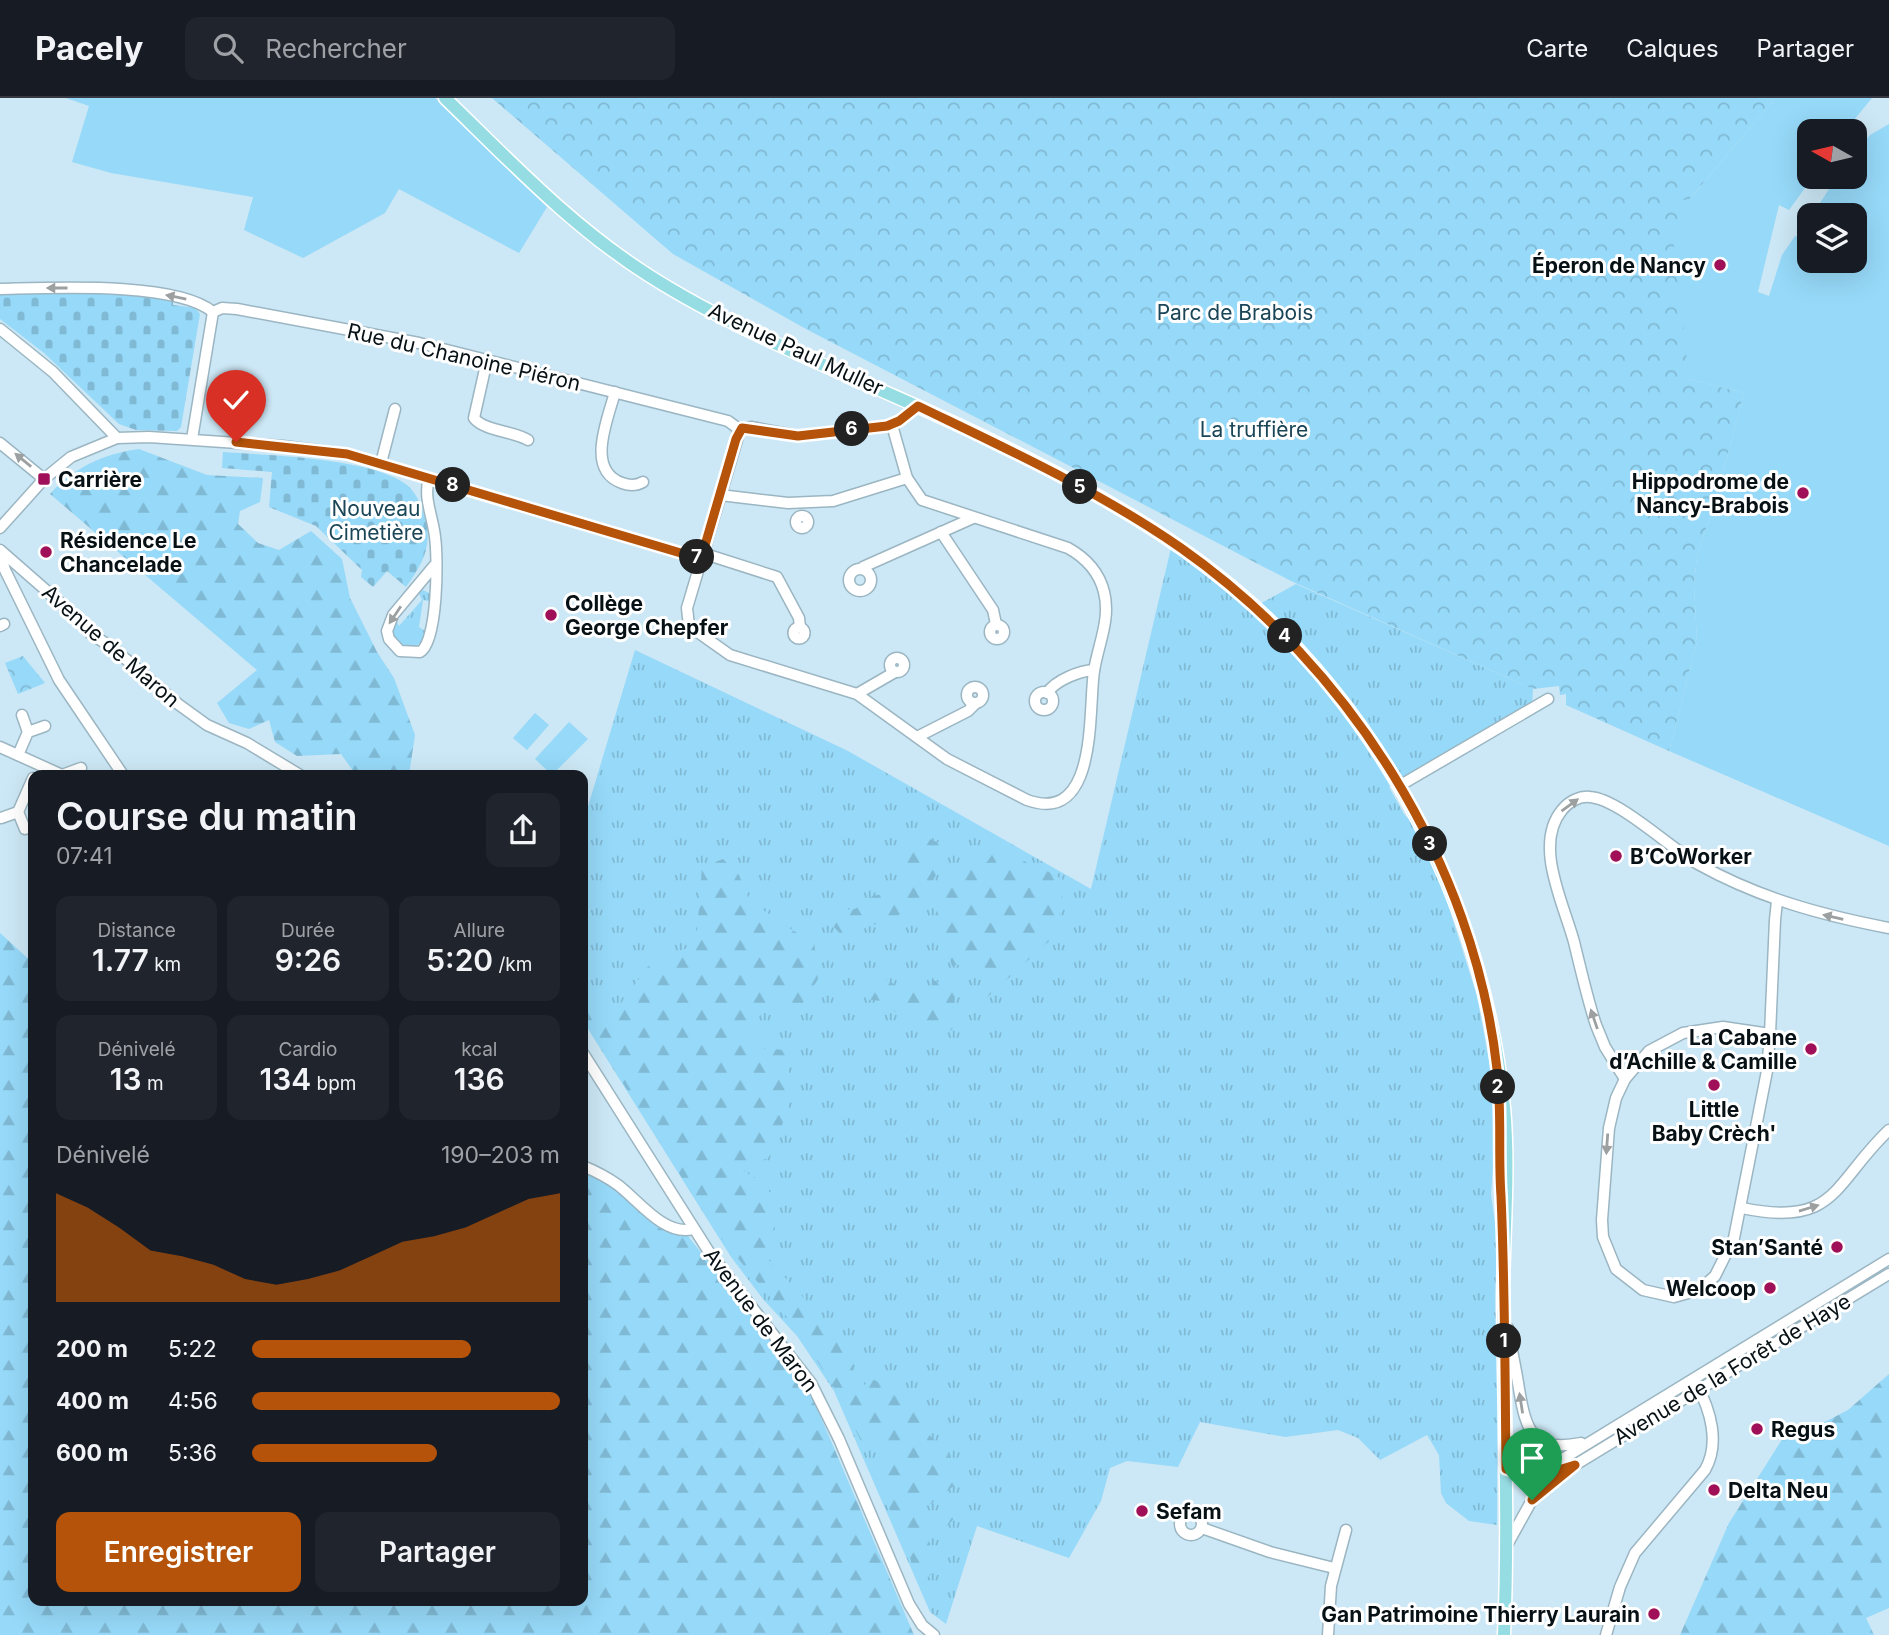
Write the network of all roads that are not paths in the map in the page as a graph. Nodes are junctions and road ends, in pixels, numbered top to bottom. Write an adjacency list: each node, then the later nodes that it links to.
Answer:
1 (445, 98): 7 (main road, Avenue Paul Muller)
2 (0, 289): 3 (street, Rue du Chanoine Piéron, one-way to 2)
3 (213, 312): 5 (street, Rue du Chanoine Piéron); 12 (street)
4 (0, 329): 11 (street)
5 (487, 360): 6 (street, Rue du Chanoine Piéron); 13 (street)
6 (615, 393): 10 (street, Rue du Chanoine Piéron); 19 (street)
7 (918, 406): 9 (street, Rue du Chanoine Piéron); 49 (main road, Avenue Paul Muller)
8 (395, 409): 15 (street)
9 (892, 425): 10 (street, Rue du Chanoine Piéron); 17 (street)
10 (740, 429): 20 (street)
11 (117, 438): 12 (street); 18 (street)
12 (192, 439): 15 (street)
13 (528, 440)
14 (0, 443): 18 (street, one-way to 14)
15 (381, 463): 16 (street)
16 (429, 478): 27 (street); 28 (street)
17 (907, 478): 21 (street); 23 (street)
18 (44, 479): 24 (street)
19 (643, 481)
20 (720, 495): 21 (street); 27 (street)
21 (796, 503): 22 (street)
22 (799, 516)
23 (973, 518): 25 (street); 32 (street)
24 (0, 528)
25 (937, 534): 29 (street); 30 (street)
26 (0, 552): 47 (street); 48 (street, Avenue de Maron)
27 (701, 556): 31 (street); 35 (street)
28 (434, 566): 28 (street, one-way to 28)
29 (863, 567)
30 (996, 624)
31 (800, 627)
32 (1094, 670): 34 (street); 41 (street)
33 (895, 672): 35 (street)
34 (1047, 693)
35 (857, 694): 41 (street)
36 (1548, 699): 49 (street)
37 (975, 704): 41 (street)
38 (22, 715): 40 (street)
39 (45, 726): 40 (street)
40 (28, 732): 43 (street)
41 (917, 737)
42 (0, 747): 43 (street)
43 (18, 755): 45 (street)
44 (81, 768): 46 (street)
45 (33, 770)
46 (76, 770)
47 (120, 770)
48 (291, 770)
49 (1399, 786): 65 (main road, Avenue Paul Muller)
50 (28, 790): 51 (street)
51 (18, 812): 52 (street); 53 (street)
52 (1, 818)
53 (24, 829)
54 (1777, 901): 55 (street, one-way to 54); 56 (street); 58 (street, one-way to 54)
55 (1889, 928)
56 (1770, 1034): 58 (street); 61 (street)
57 (588, 1062): 62 (street, Avenue de Maron)
58 (1625, 1079): 61 (street, one-way to 61)
59 (1889, 1130): 61 (street, one-way to 59)
60 (588, 1169): 62 (street)
61 (1742, 1208)
62 (693, 1228): 75 (street, Avenue de Maron)
63 (1889, 1259): 66 (street, Avenue de la Forêt de Haye)
64 (1889, 1274): 67 (street, Avenue de la Forêt de Haye)
65 (1503, 1306): 68 (street, Avenue de la Forêt de Haye, one-way to 65); 70 (main road, Avenue Paul Muller)
66 (1693, 1378): 67 (street); 68 (street, Avenue de la Forêt de Haye)
67 (1699, 1389): 69 (street, Avenue de la Forêt de Haye); 78 (street)
68 (1588, 1442): 70 (street, Avenue de la Forêt de Haye)
69 (1575, 1465): 70 (street, Avenue de la Forêt de Haye); 73 (street, Avenue de la Forêt de Haye)
70 (1506, 1469): 73 (main road, Avenue Paul Muller)
71 (1202, 1528): 74 (street)
72 (1346, 1530): 74 (street)
73 (1506, 1547): 77 (main road, Avenue Paul Muller)
74 (1334, 1568): 76 (street)
75 (934, 1635)
76 (1328, 1635)
77 (1504, 1635)
78 (1606, 1635)

